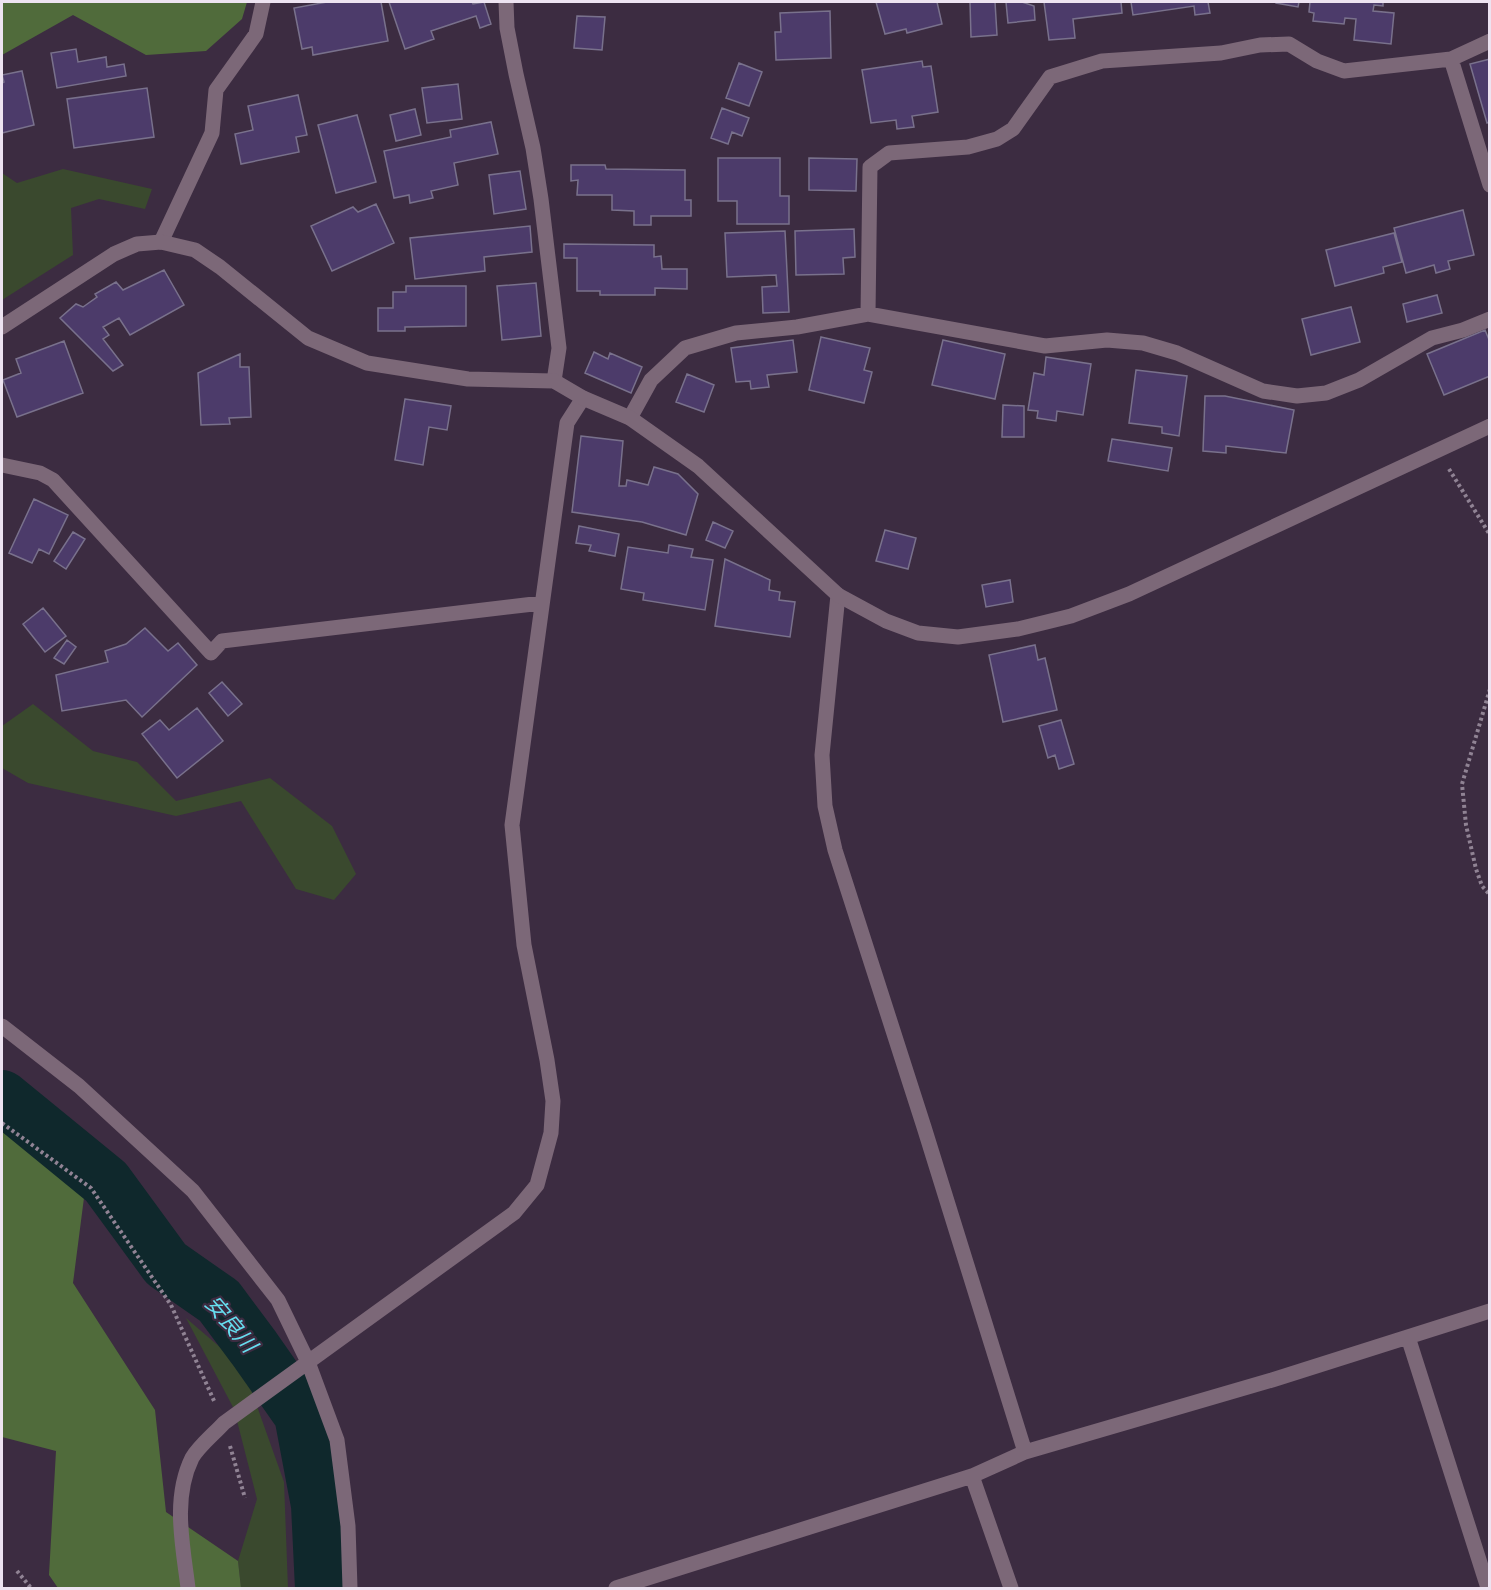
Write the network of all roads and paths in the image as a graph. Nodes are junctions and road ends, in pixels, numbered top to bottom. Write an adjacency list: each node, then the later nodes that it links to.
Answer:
1 (263, 2): 6 (street)
2 (506, 2): 10 (street)
3 (1490, 41): 4 (street)
4 (1451, 59): 5 (street); 7 (street)
5 (1490, 185)
6 (161, 242): 9 (street); 10 (street)
7 (868, 314): 8 (street); 12 (street)
8 (1490, 319)
9 (2, 327)
10 (554, 381): 11 (street)
11 (584, 398): 12 (street); 18 (street)
12 (630, 418): 17 (street)
13 (1490, 426): 14 (street)
14 (1438, 451): 16 (path); 17 (street)
15 (2, 465): 18 (street)
16 (1490, 535)
17 (838, 595): 27 (street)
18 (542, 603): 25 (street)
19 (1490, 689): 20 (path)
20 (1490, 895)
21 (2, 1026): 25 (street)
22 (2, 1123): 26 (path)
23 (1490, 1311): 24 (street)
24 (1408, 1337): 27 (street); 36 (street)
25 (308, 1362): 26 (street); 33 (street)
26 (224, 1423): 29 (path); 32 (street)
27 (1024, 1452): 28 (street)
28 (972, 1476): 34 (street); 35 (street)
29 (245, 1498)
30 (17, 1571): 31 (path)
31 (31, 1588)
32 (188, 1588)
33 (350, 1588)
34 (616, 1588)
35 (1011, 1588)
36 (1488, 1588)

